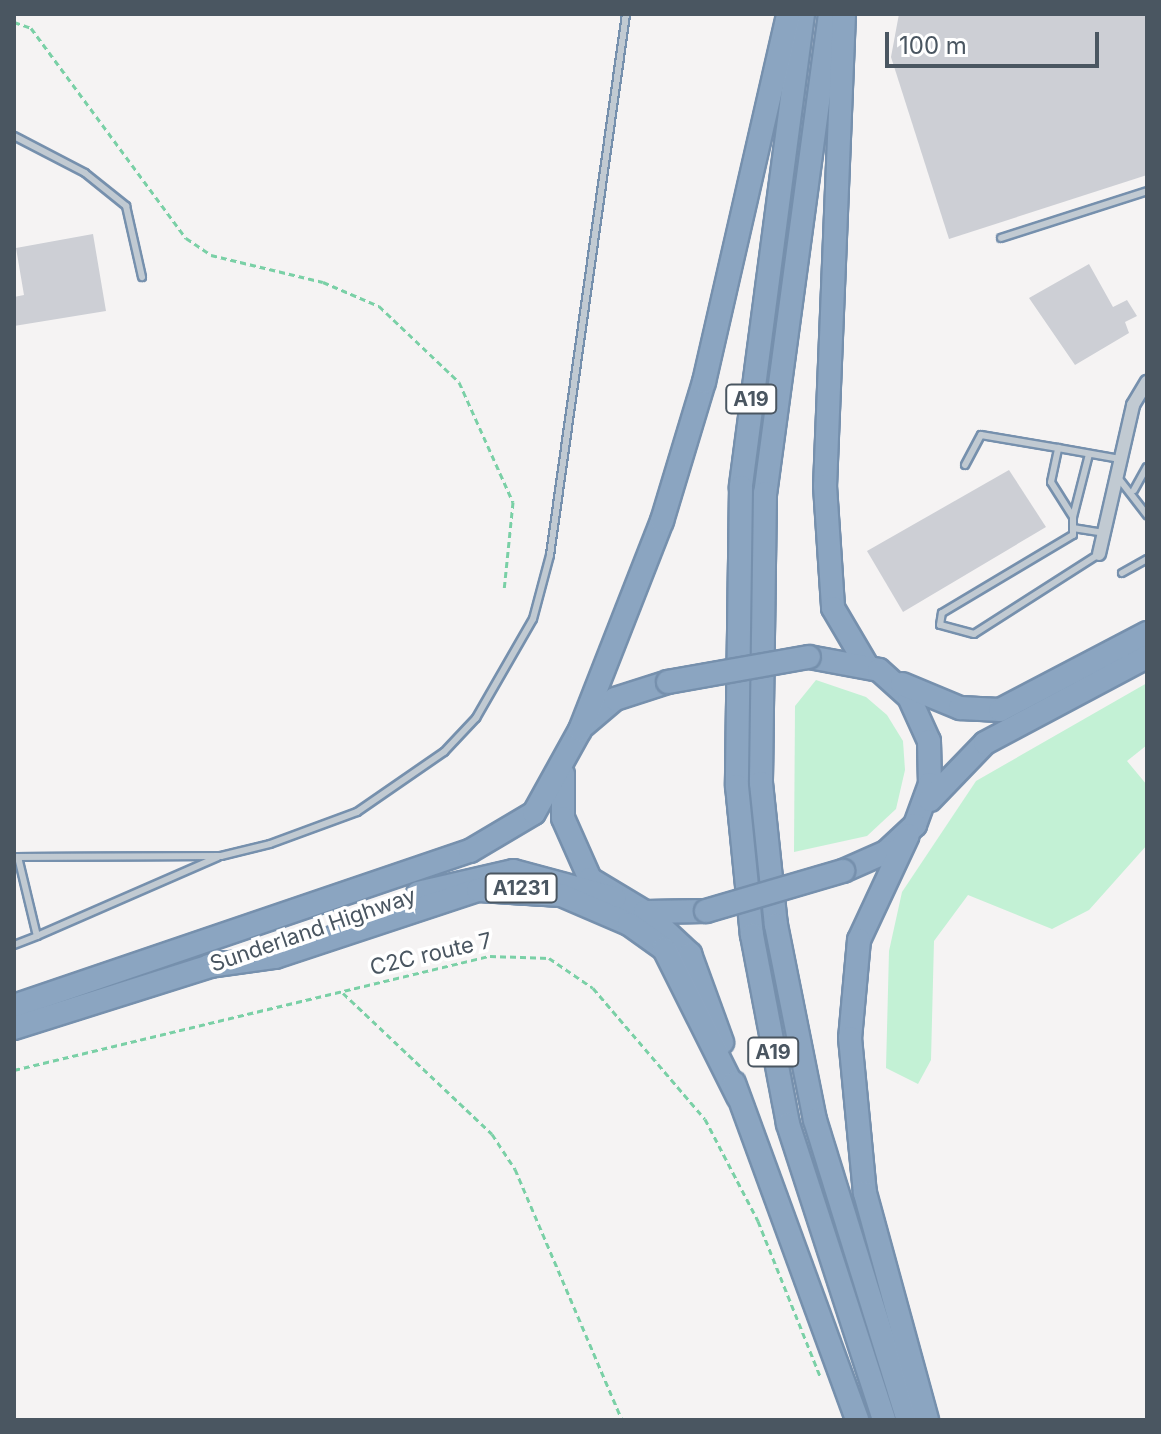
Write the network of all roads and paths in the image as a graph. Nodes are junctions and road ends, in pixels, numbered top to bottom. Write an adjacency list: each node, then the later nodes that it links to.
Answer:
1 (626, 14): 35 (lane)
2 (788, 14): 31 (highway, A19)
3 (803, 14): 50 (highway, A19)
4 (830, 14): 51 (highway, A19)
5 (844, 14): 29 (highway, A1231)
6 (14, 22): 26 (path)
7 (14, 136): 10 (lane)
8 (1147, 191): 9 (lane)
9 (1001, 238)
10 (142, 277)
11 (1147, 382): 14 (street)
12 (1058, 448): 13 (lane); 15 (lane); 20 (lane)
13 (1089, 454): 14 (lane); 20 (lane)
14 (1120, 459): 17 (street)
15 (965, 465)
16 (1147, 467): 18 (lane)
17 (1116, 475): 18 (lane); 22 (street)
18 (1134, 490): 19 (lane)
19 (1147, 515)
20 (1073, 517): 21 (lane)
21 (1073, 528): 22 (lane); 23 (lane)
22 (1104, 533): 23 (street)
23 (1099, 554)
24 (1147, 559): 25 (lane)
25 (1122, 573)
26 (504, 590)
27 (1147, 633): 30 (highway, A1231)
28 (1147, 657): 33 (highway, A1231)
29 (866, 664): 30 (highway, A1231); 31 (highway, A1231, bridge)
30 (890, 678): 33 (highway, A1231)
31 (580, 730): 32 (highway, A1231)
32 (565, 761): 37 (highway, A1231); 43 (highway, Sunderland Highway / A1231)
33 (926, 805): 34 (highway, A1231)
34 (908, 835): 38 (highway, A1231, bridge); 52 (highway)
35 (221, 856): 36 (lane); 39 (lane)
36 (16, 857): 39 (lane)
37 (614, 898): 38 (highway, A1231); 41 (highway, Sunderland Highway / A1231)
38 (645, 912): 46 (highway, A1231)
39 (37, 936): 40 (lane)
40 (14, 945)
41 (209, 966): 44 (highway, Sunderland Highway / A1231); 46 (highway, A1231)
42 (342, 991): 45 (path, C2C route 7); 47 (path, C2C route 7); 48 (path)
43 (14, 1006)
44 (14, 1028)
45 (14, 1070)
46 (738, 1097): 49 (highway, A1231)
47 (826, 1392)
48 (622, 1420)
49 (857, 1420)
50 (884, 1420)
51 (908, 1420)
52 (927, 1420)

